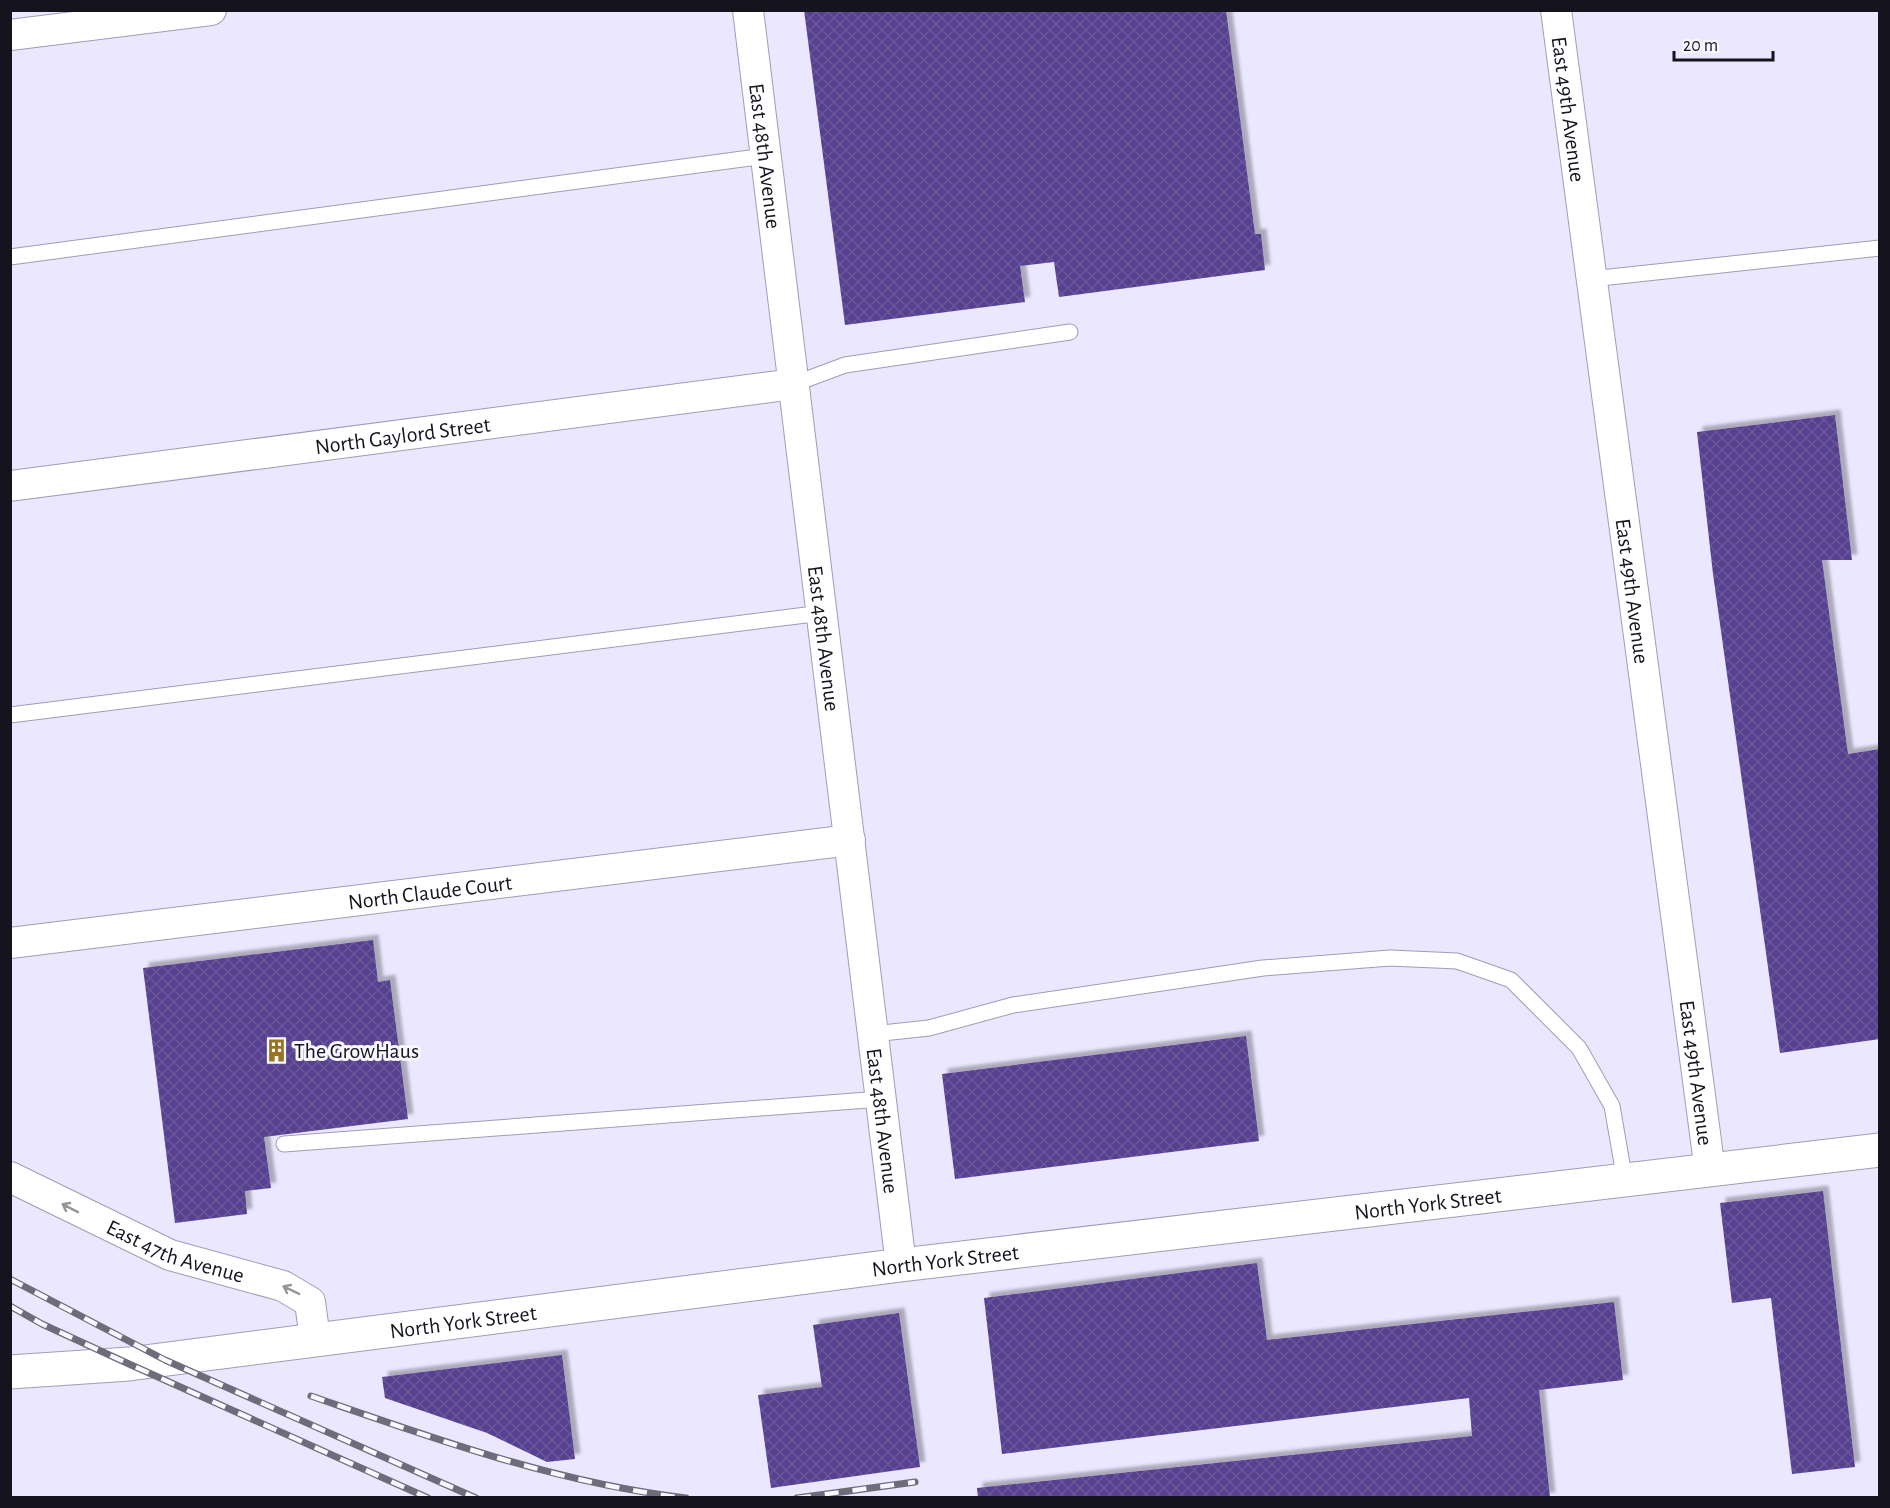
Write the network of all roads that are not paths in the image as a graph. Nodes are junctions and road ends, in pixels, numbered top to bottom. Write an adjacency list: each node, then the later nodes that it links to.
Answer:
1 (211, 10): 4 (street)
2 (748, 10): 5 (street, East 48th Avenue)
3 (1556, 10): 8 (street, East 49th Avenue)
4 (10, 35)
5 (765, 156): 7 (lane); 10 (street, East 48th Avenue)
6 (1880, 248): 8 (lane)
7 (10, 257)
8 (1592, 279): 20 (street, East 49th Avenue)
9 (1070, 332): 10 (lane)
10 (794, 384): 11 (street, North Gaylord Street); 12 (street, East 48th Avenue)
11 (10, 486)
12 (822, 613): 13 (lane); 14 (street, East 48th Avenue)
13 (10, 715)
14 (850, 840): 15 (street, North Claude Court); 16 (street, East 48th Avenue)
15 (10, 943)
16 (873, 1034): 17 (street, East 48th Avenue); 22 (lane)
17 (881, 1099): 18 (lane); 23 (street, East 48th Avenue)
18 (284, 1144)
19 (1880, 1150): 20 (street, North York Street)
20 (1710, 1171): 22 (street, North York Street)
21 (10, 1177): 24 (street, East 47th Avenue, one-way to 21)
22 (1625, 1181): 23 (street, North York Street)
23 (901, 1265): 24 (street, North York Street)
24 (315, 1339): 25 (street, North York Street)
25 (10, 1372)

